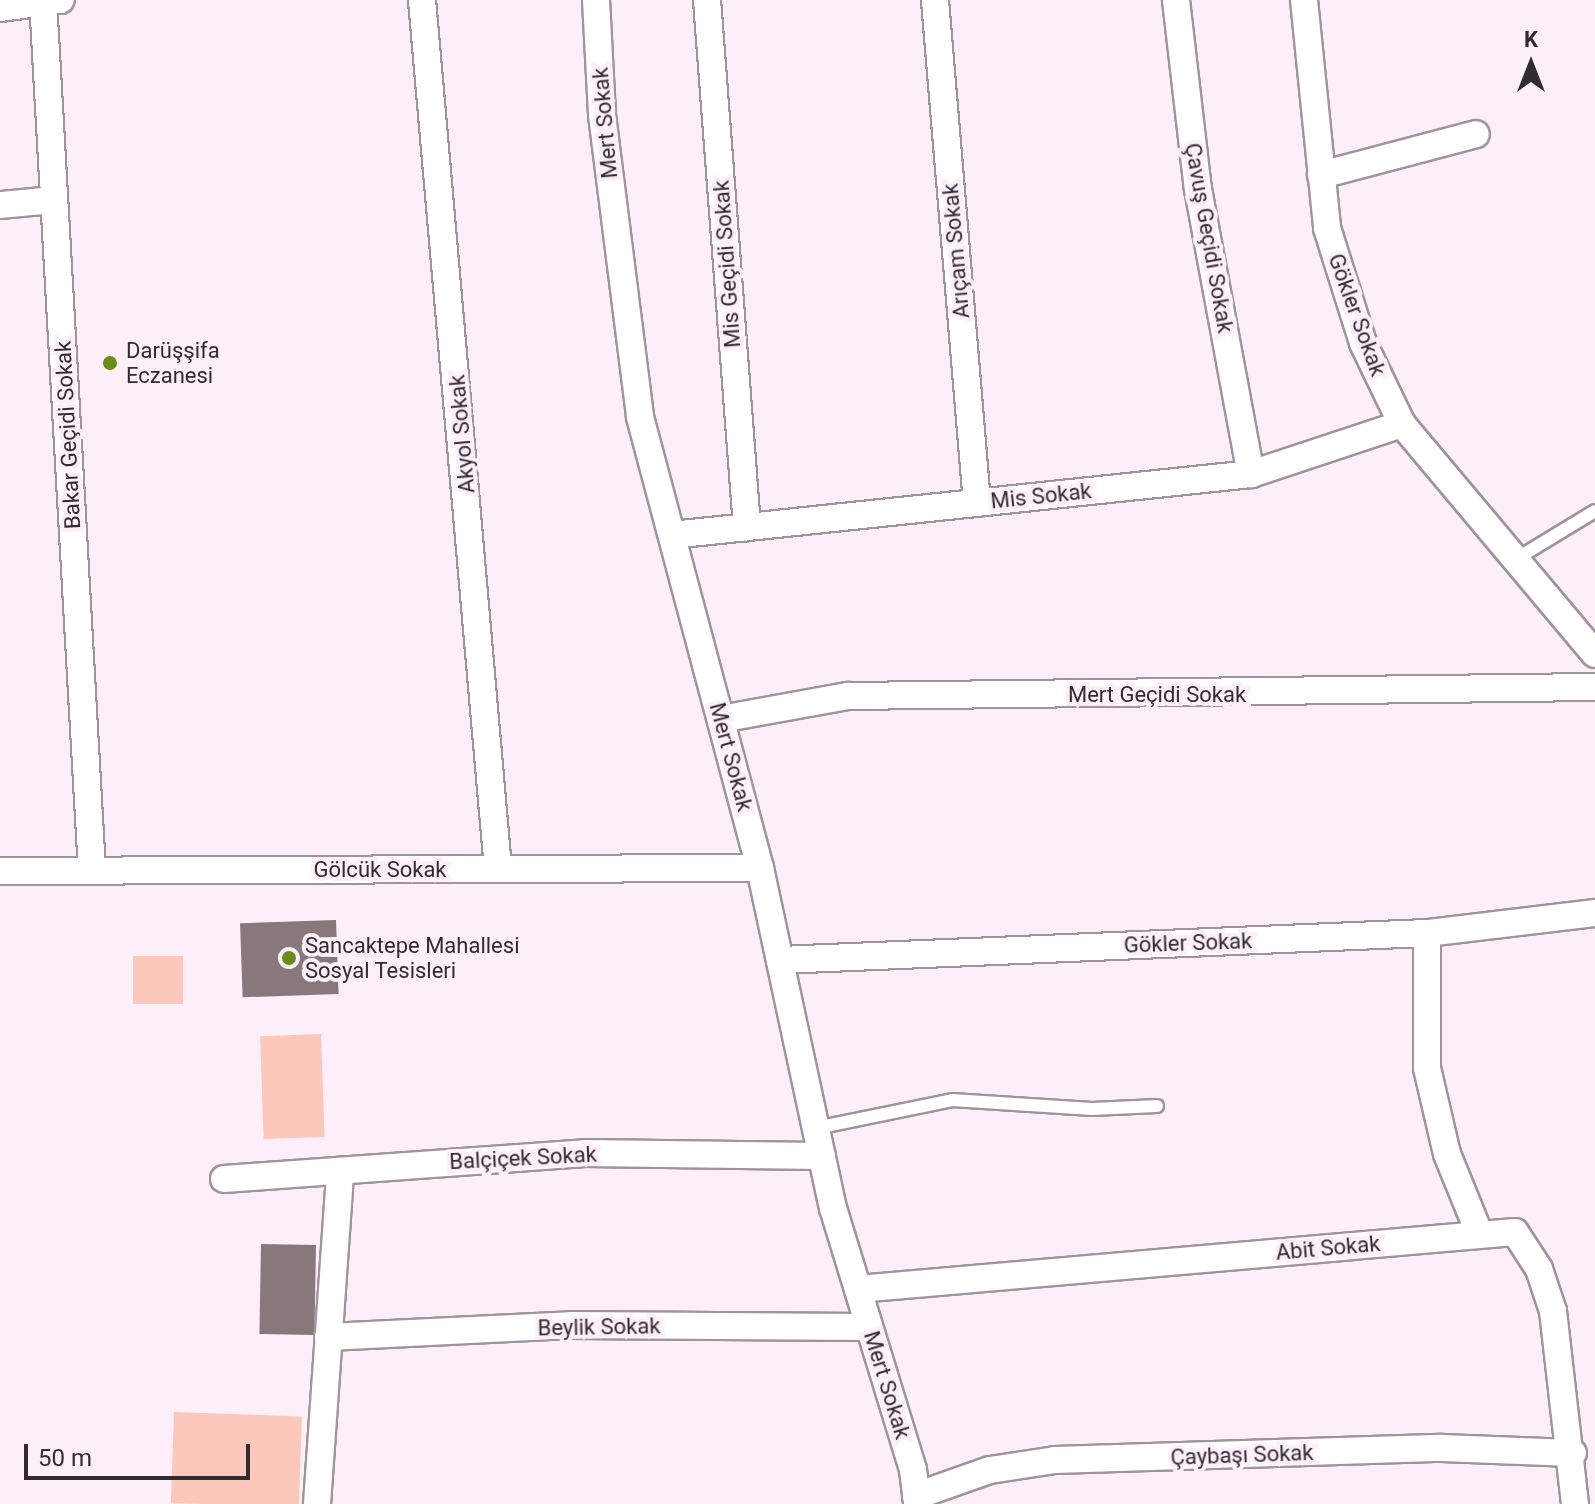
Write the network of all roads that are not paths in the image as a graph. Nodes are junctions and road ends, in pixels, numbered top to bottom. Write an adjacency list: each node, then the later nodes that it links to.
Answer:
1 (422, 0): 24 (street, Akyol Sokak)
2 (596, 0): 18 (street, Mert Sokak)
3 (707, 0): 17 (street, Mis Geçidi Sokak)
4 (935, 0): 15 (street, Arıçam Sokak)
5 (1176, 0): 14 (street, Çavuş Geçidi Sokak)
6 (1304, 0): 10 (street, Gökler Sokak)
7 (49, 1): 8 (street); 11 (street, Bakar Geçidi Sokak)
8 (0, 8)
9 (1476, 134): 10 (street)
10 (1321, 175): 13 (street, Gökler Sokak)
11 (54, 200): 12 (street); 25 (street, Bakar Geçidi Sokak)
12 (0, 205)
13 (1402, 424): 14 (street, Mis Sokak); 19 (street, Gökler Sokak)
14 (1251, 474): 15 (street, Mis Sokak)
15 (977, 503): 17 (street, Mis Sokak)
16 (1595, 511): 19 (lane)
17 (747, 527): 18 (street, Mis Sokak)
18 (672, 535): 22 (street, Mert Sokak)
19 (1516, 559): 20 (street, Gökler Sokak)
20 (1595, 654)
21 (1595, 687): 22 (street, Mert Geçidi Sokak)
22 (721, 719): 23 (street, Mert Sokak)
23 (760, 868): 24 (street, Gölcük Sokak); 29 (street, Mert Sokak)
24 (498, 869): 25 (street, Gölcük Sokak)
25 (92, 870): 26 (street, Gölcük Sokak)
26 (0, 871)
27 (1595, 913): 28 (street, Gökler Sokak)
28 (1427, 933): 29 (street, Gökler Sokak); 35 (street)
29 (780, 960): 31 (street, Mert Sokak)
30 (1157, 1106): 31 (lane)
31 (816, 1128): 32 (street, Mert Sokak)
32 (822, 1156): 33 (street, Balçiçek Sokak); 36 (street, Mert Sokak)
33 (340, 1171): 34 (street, Balçiçek Sokak); 38 (street)
34 (224, 1179)
35 (1480, 1235): 36 (street, Abit Sokak); 39 (street, Abit Sokak)
36 (858, 1289): 37 (street, Mert Sokak)
37 (869, 1327): 38 (street, Beylik Sokak); 40 (street, Mert Sokak)
38 (328, 1337): 41 (street)
39 (1573, 1453): 40 (street, Çaybaşı Sokak); 42 (street, Abit Sokak)
40 (917, 1500)
41 (317, 1504)
42 (1575, 1504)

